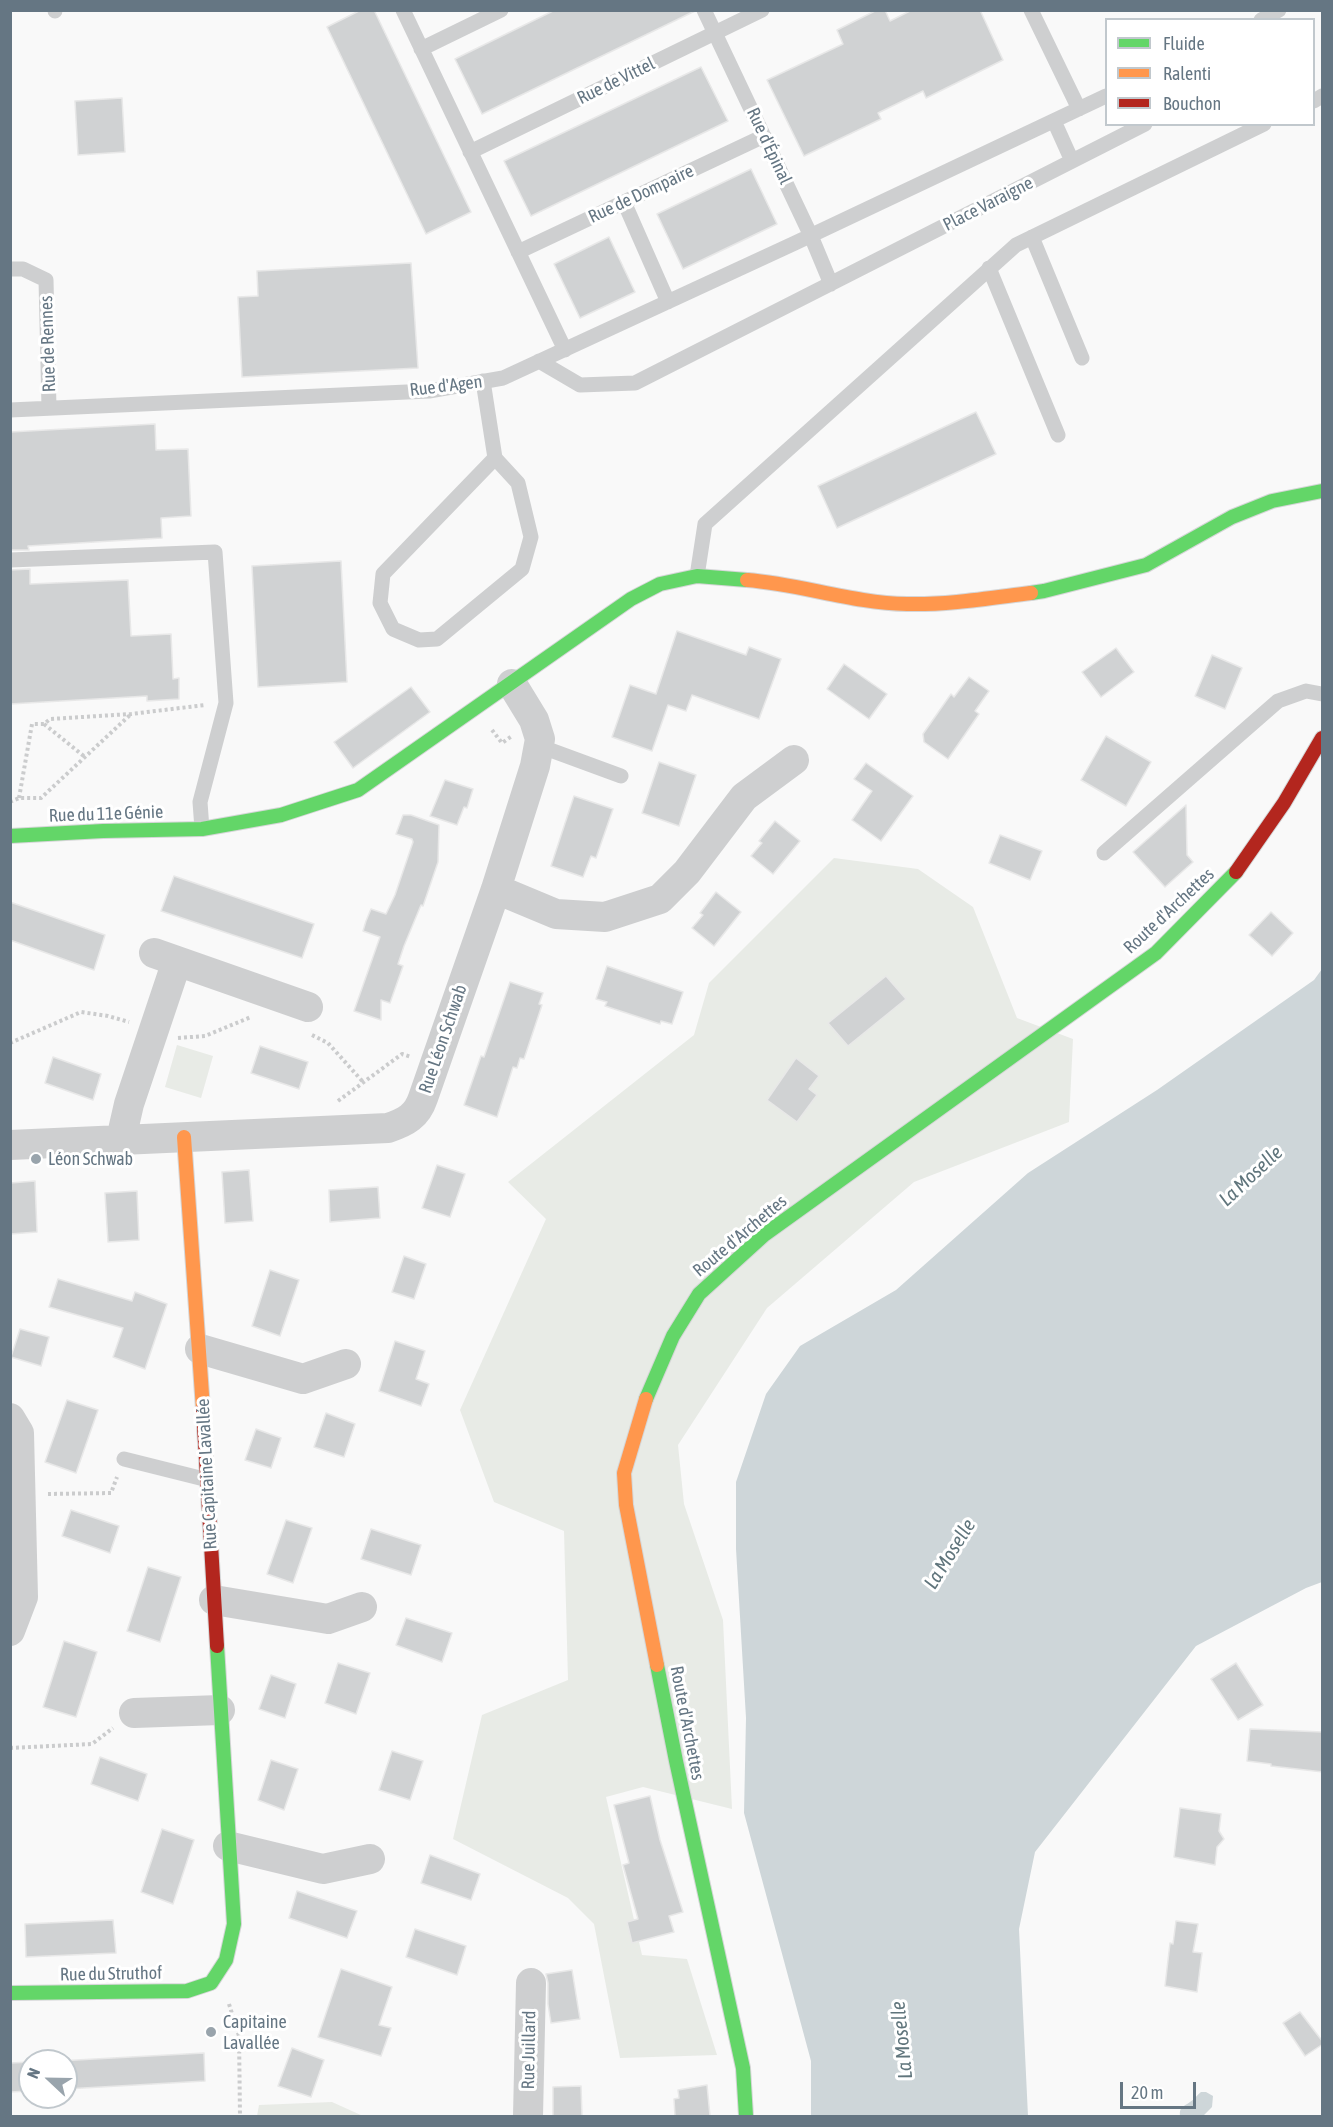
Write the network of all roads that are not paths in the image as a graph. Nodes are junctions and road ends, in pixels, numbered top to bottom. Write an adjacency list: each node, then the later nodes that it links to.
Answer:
1 (403, 10): 9 (lane)
2 (501, 10): 9 (lane)
3 (704, 10): 8 (lane, Rue d'Épinal)
4 (762, 10): 8 (lane, Rue de Vittel)
5 (1031, 10): 11 (lane)
6 (1279, 10): 7 (lane)
7 (1265, 18)
8 (715, 33): 15 (lane, Rue d'Épinal); 16 (lane, Rue de Vittel)
9 (421, 49): 16 (lane)
10 (1105, 97): 11 (lane)
11 (1079, 109): 12 (lane)
12 (1054, 121): 17 (lane); 19 (lane)
13 (1140, 126): 17 (lane, Place Varaigne)
14 (1260, 126): 20 (lane)
15 (764, 136): 18 (lane, Rue de Dompaire); 19 (lane, Rue d'Épinal)
16 (470, 152): 21 (lane)
17 (1072, 161): 24 (lane, Place Varaigne)
18 (624, 202): 21 (lane, Rue de Dompaire); 25 (lane)
19 (811, 236): 24 (lane, Rue d'Épinal); 25 (lane, Rue d'Agen)
20 (1032, 237): 22 (lane); 27 (lane)
21 (518, 252): 26 (lane)
22 (990, 268): 32 (lane); 36 (lane)
23 (10, 269): 30 (lane, Rue de Rennes)
24 (831, 284): 28 (lane, Place Varaigne)
25 (668, 302): 26 (lane, Rue d'Agen)
26 (565, 350): 28 (lane, Rue d'Agen)
27 (1082, 358)
28 (539, 361): 29 (lane, Rue d'Agen)
29 (483, 381): 30 (lane, Rue d'Agen); 33 (lane)
30 (49, 408): 31 (lane, Rue de Rennes)
31 (10, 410)
32 (1058, 435)
33 (495, 458): 33 (lane)
34 (1323, 490): 36 (street, Rue du 11e Génie)
35 (10, 560): 43 (lane)
36 (697, 576): 37 (street, Rue du 11e Génie)
37 (512, 684): 39 (street); 43 (street, Rue du 11e Génie)
38 (1323, 694): 45 (lane)
39 (536, 735): 42 (lane); 46 (street, Rue Léon Schwab)
40 (1323, 738): 67 (street, Route d'Archettes)
41 (794, 760): 46 (street)
42 (621, 776)
43 (202, 829): 44 (street, Rue du 11e Génie)
44 (10, 836)
45 (1104, 853)
46 (495, 889): 48 (street, Rue Léon Schwab)
47 (305, 1019): 49 (street)
48 (184, 1137): 49 (street, Rue Léon Schwab); 51 (street, Rue Capitaine Lavallée)
49 (121, 1139): 50 (street, Rue Léon Schwab)
50 (10, 1145)
51 (200, 1349): 52 (street); 55 (street, Rue Capitaine Lavallée)
52 (346, 1364)
53 (10, 1418): 58 (street)
54 (124, 1459): 55 (lane)
55 (208, 1480): 56 (street, Rue Capitaine Lavallée)
56 (214, 1600): 57 (street); 59 (street, Rue Capitaine Lavallée)
57 (362, 1607)
58 (10, 1630)
59 (220, 1710): 60 (street); 61 (street, Rue Capitaine Lavallée)
60 (134, 1713)
61 (228, 1846): 62 (street); 63 (street, Rue Capitaine Lavallée)
62 (370, 1859)
63 (215, 1978): 65 (street, Rue du Struthof)
64 (531, 1983): 66 (street, Rue Juillard)
65 (10, 1993)
66 (528, 2116)
67 (746, 2116)

